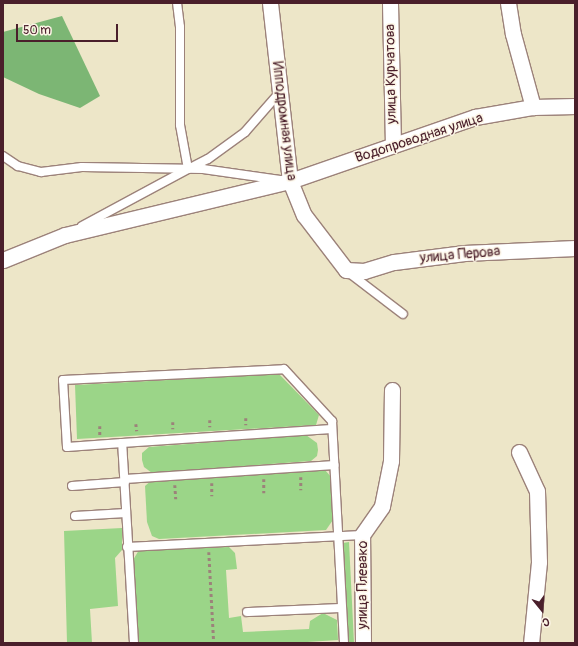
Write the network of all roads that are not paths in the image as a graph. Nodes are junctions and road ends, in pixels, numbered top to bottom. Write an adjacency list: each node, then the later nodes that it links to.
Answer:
1 (177, 3): 10 (lane)
2 (270, 3): 5 (street, Ипподромная улица)
3 (390, 3): 8 (street, улица Курчатова)
4 (508, 3): 7 (street)
5 (280, 92): 10 (lane); 11 (street, Ипподромная улица)
6 (575, 106): 7 (street, Водопроводная улица)
7 (533, 107): 8 (street, Водопроводная улица)
8 (393, 144): 11 (street, Водопроводная улица)
9 (3, 156): 10 (lane)
10 (188, 169): 11 (lane); 12 (lane)
11 (290, 181): 12 (street, Водопроводная улица); 15 (street, Ипподромная улица)
12 (65, 235): 14 (street, Водопроводная улица)
13 (575, 248): 15 (street, улица Перова)
14 (3, 260)
15 (346, 270): 16 (lane)
16 (403, 314)
17 (392, 390): 26 (street, улица Плевако)
18 (332, 429): 19 (lane); 19 (lane); 21 (lane)
19 (122, 443): 22 (lane)
20 (520, 452): 34 (street)
21 (335, 465): 22 (lane); 27 (lane)
22 (125, 480): 23 (lane); 24 (lane)
23 (72, 486)
24 (126, 513): 25 (lane); 28 (lane)
25 (75, 516)
26 (362, 535): 27 (lane); 33 (street, улица Плевако)
27 (339, 538): 28 (lane); 29 (lane)
28 (127, 546): 31 (lane)
29 (342, 608): 30 (lane); 32 (lane)
30 (247, 612)
31 (134, 643)
32 (344, 643)
33 (363, 643)
34 (531, 643)

